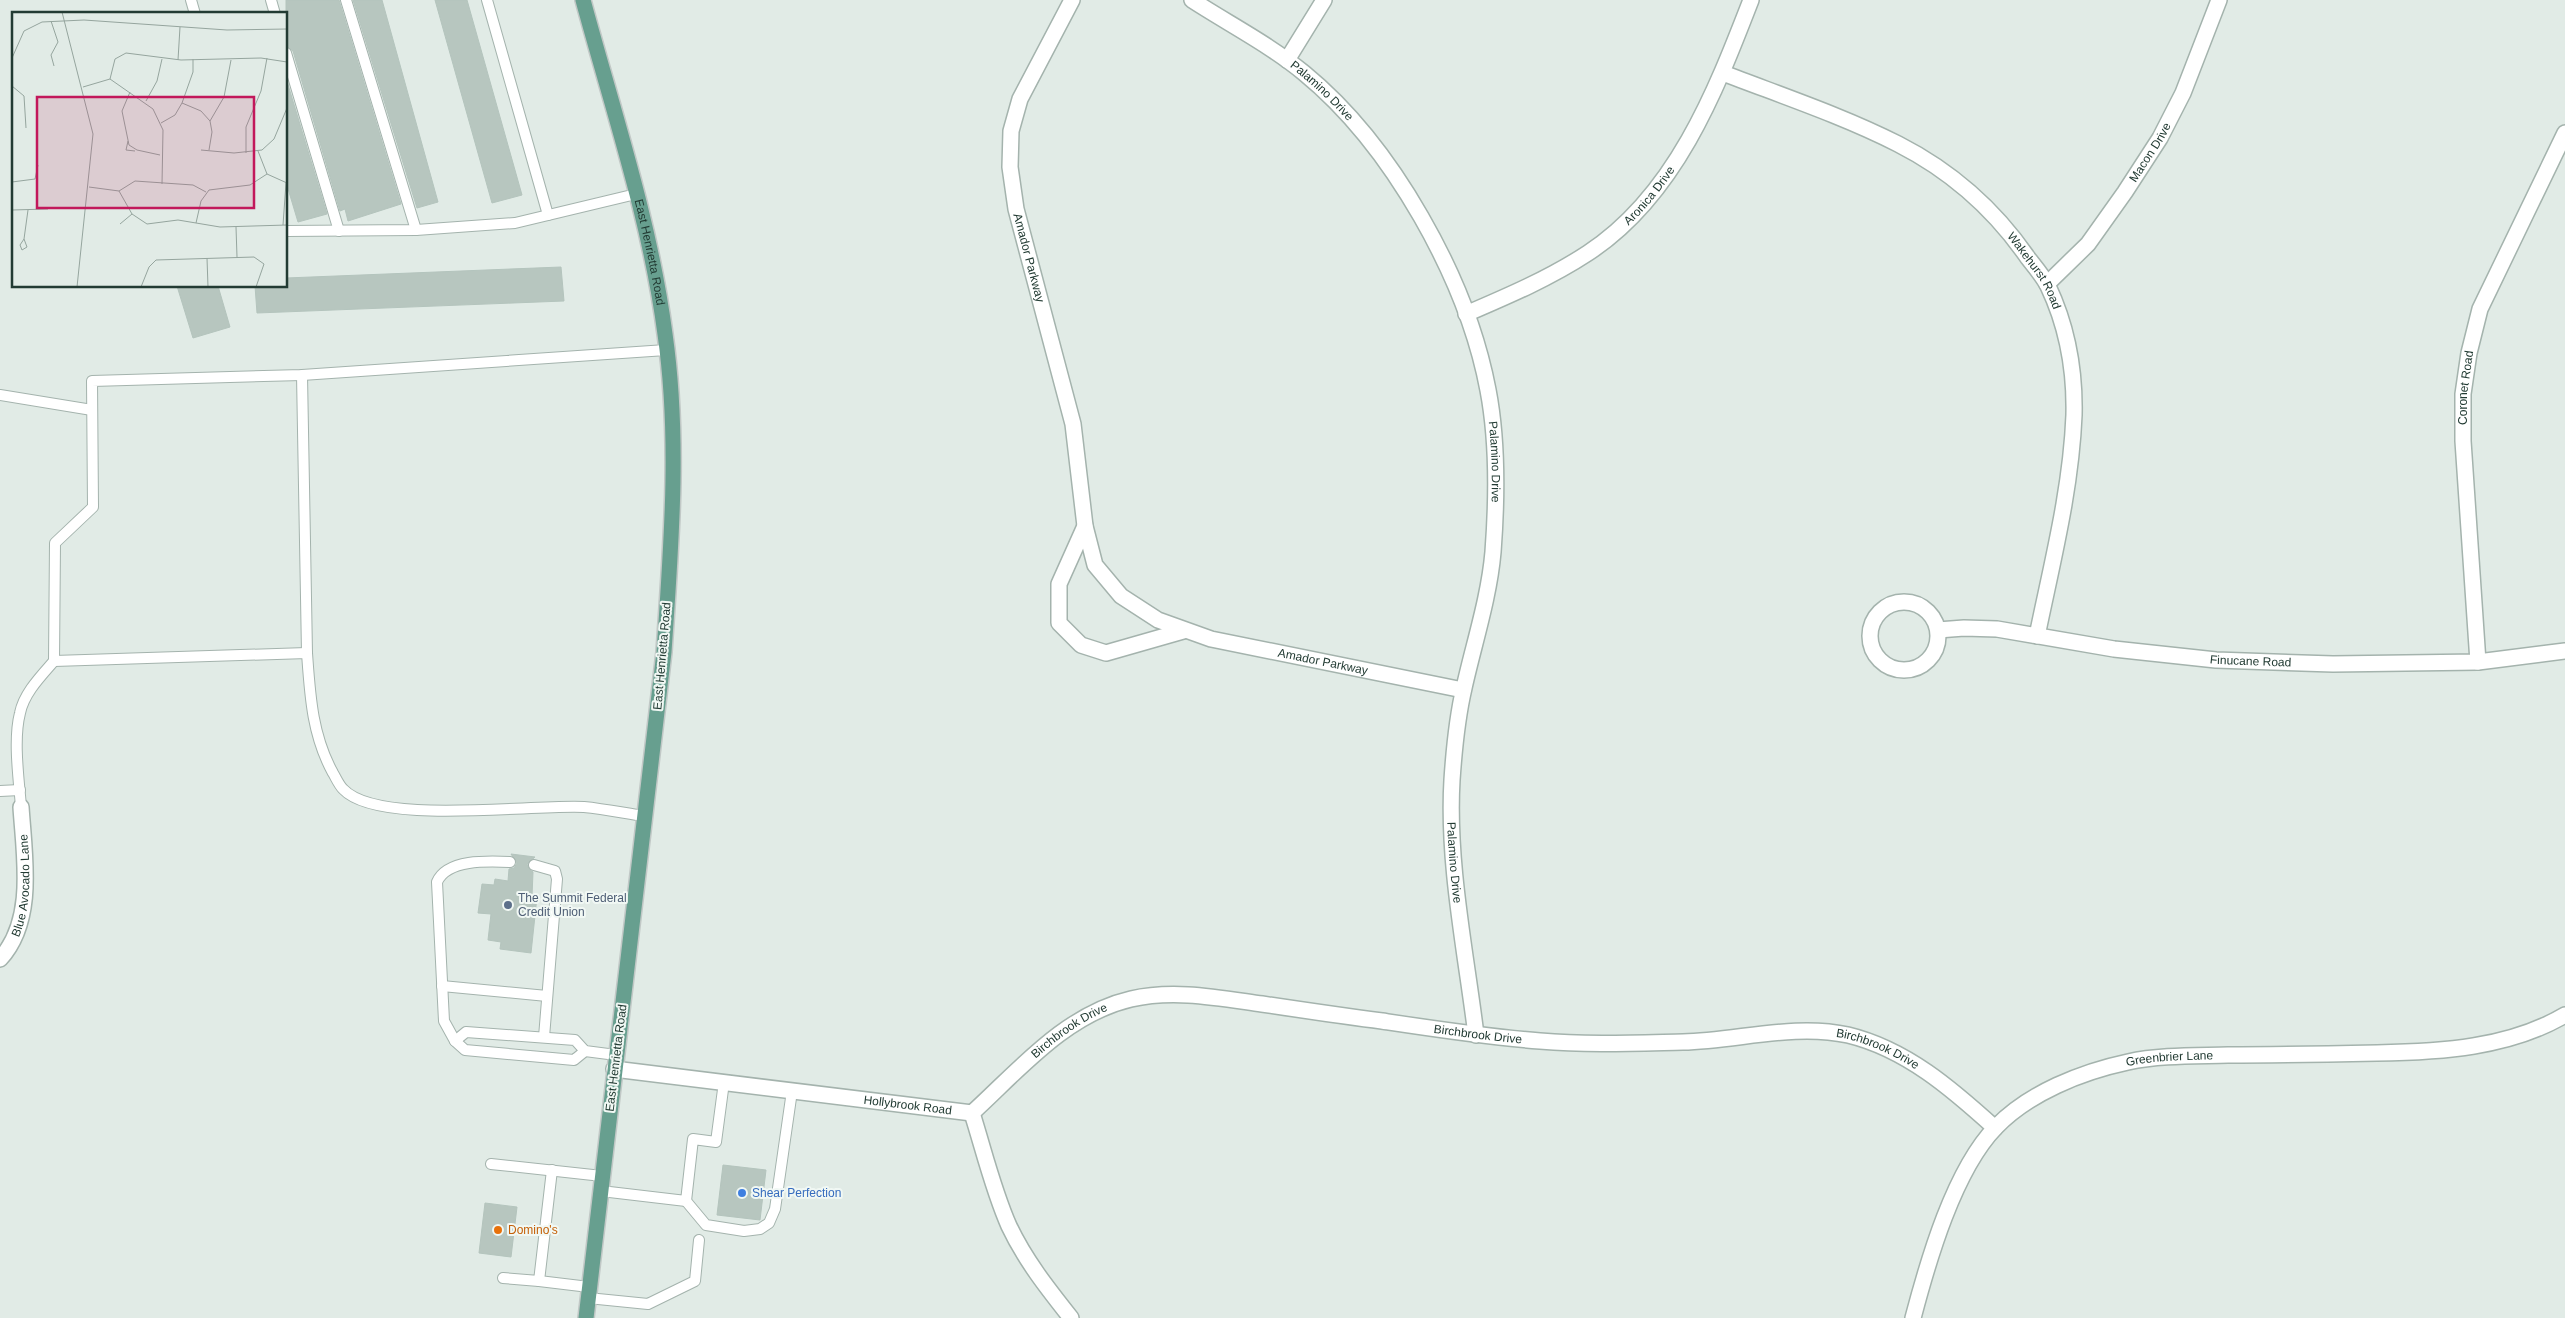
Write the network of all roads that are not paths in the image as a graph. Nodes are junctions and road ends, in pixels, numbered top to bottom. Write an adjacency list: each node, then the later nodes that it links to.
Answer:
1 (270, 0): 10 (lane)
2 (346, 0): 17 (lane)
3 (487, 0): 16 (lane)
4 (582, 0): 15 (main road, East Henrietta Road)
5 (1072, 0): 26 (street, Amador Parkway)
6 (1192, 0): 12 (street, Palamino Drive)
7 (1324, 0): 12 (street)
8 (1751, 0): 13 (street, Aronica Drive)
9 (2219, 0): 20 (street, Macon Drive)
10 (274, 12)
11 (288, 60): 19 (lane)
12 (1286, 60): 21 (street, Palamino Drive)
13 (1722, 73): 20 (street, Wakehurst Road); 21 (street, Aronica Drive)
14 (2565, 133): 33 (street, Coronet Road)
15 (636, 194): 16 (lane); 22 (main road, East Henrietta Road)
16 (548, 215): 17 (lane)
17 (416, 230): 19 (lane)
18 (288, 231): 19 (lane)
19 (339, 231)
20 (2047, 284): 29 (street, Wakehurst Road)
21 (1466, 314): 34 (street, Palamino Drive)
22 (666, 350): 23 (lane); 38 (main road, East Henrietta Road)
23 (302, 374): 25 (lane); 31 (lane)
24 (0, 395): 25 (lane)
25 (92, 410): 32 (lane)
26 (1085, 526): 28 (street, Amador Parkway); 28 (street, Amador Parkway)
27 (1938, 630): 27 (street); 29 (street, Finucane Road)
28 (1183, 631): 34 (street, Amador Parkway)
29 (2037, 636): 33 (street, Finucane Road)
30 (2565, 651): 33 (street, Finucane Road)
31 (307, 653): 32 (lane); 38 (lane)
32 (54, 661): 35 (lane)
33 (2478, 662)
34 (1463, 690): 45 (street, Palamino Drive)
35 (20, 790): 36 (lane); 37 (lane)
36 (0, 791)
37 (21, 807): 41 (street, Blue Avocado Lane)
38 (644, 816): 49 (main road, East Henrietta Road)
39 (510, 862): 42 (lane)
40 (534, 865): 43 (lane)
41 (0, 959)
42 (442, 986): 43 (lane); 47 (lane)
43 (547, 996): 46 (lane)
44 (2565, 1015): 53 (street, Greenbrier Lane)
45 (1476, 1035): 52 (street, Birchbrook Drive); 53 (street, Birchbrook Drive)
46 (544, 1037): 47 (lane); 48 (lane)
47 (455, 1041): 48 (lane)
48 (585, 1051): 49 (lane)
49 (615, 1062): 50 (street, Hollybrook Road); 56 (main road, East Henrietta Road)
50 (724, 1082): 51 (street, Hollybrook Road); 58 (lane)
51 (792, 1091): 52 (street, Hollybrook Road); 58 (lane)
52 (972, 1113): 64 (street)
53 (1995, 1128): 65 (street, Greenbrier Lane)
54 (490, 1164): 55 (lane)
55 (552, 1170): 56 (lane); 61 (lane)
56 (602, 1176): 57 (main road, East Henrietta Road)
57 (600, 1191): 58 (lane); 62 (main road, East Henrietta Road)
58 (686, 1201)
59 (699, 1240): 62 (lane)
60 (504, 1278): 61 (lane)
61 (539, 1281): 62 (lane)
62 (589, 1293): 63 (main road, East Henrietta Road)
63 (586, 1318)
64 (1071, 1318)
65 (1913, 1318)

